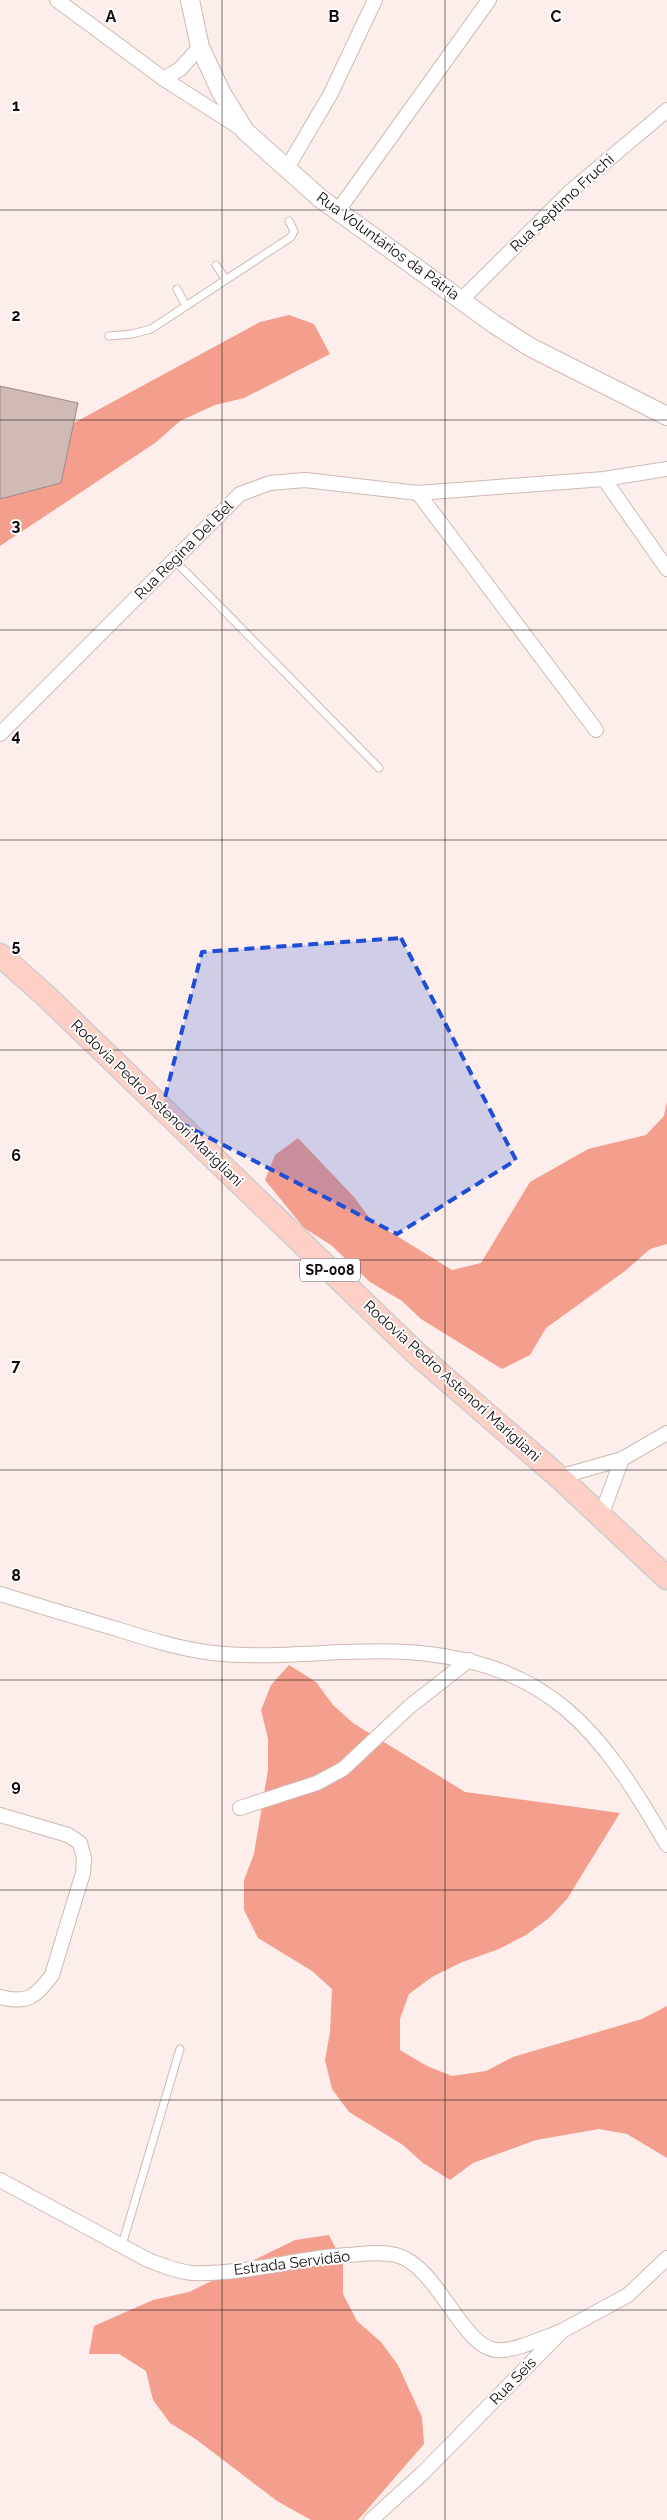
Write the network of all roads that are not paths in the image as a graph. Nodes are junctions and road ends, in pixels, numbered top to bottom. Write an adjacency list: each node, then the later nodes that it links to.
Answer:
1 (58, 0): 6 (street)
2 (190, 0): 5 (street, Rua Voluntários da Pátria)
3 (375, 0): 9 (street)
4 (489, 0): 10 (street)
5 (200, 47): 6 (street); 8 (street, Rua Voluntários da Pátria)
6 (164, 79): 8 (street)
7 (667, 110): 15 (street, Rua Septimo Fruchi)
8 (245, 131): 9 (street, Rua Voluntários da Pátria)
9 (287, 168): 10 (street, Rua Voluntários da Pátria)
10 (337, 212): 15 (street, Rua Voluntários da Pátria)
11 (289, 221): 13 (lane)
12 (216, 265): 13 (lane)
13 (226, 280): 16 (lane)
14 (177, 289): 16 (lane)
15 (461, 300): 18 (street, Rua Voluntários da Pátria)
16 (186, 306): 17 (lane)
17 (109, 336)
18 (667, 416)
19 (667, 469): 20 (street, Rua Regina Del Bel)
20 (604, 479): 21 (street, Rua Regina Del Bel); 23 (street)
21 (418, 494): 22 (street, Rua Regina Del Bel); 24 (street)
22 (174, 560): 25 (street, Rua Regina Del Bel); 26 (lane)
23 (667, 569)
24 (596, 730)
25 (0, 734)
26 (379, 768)
27 (0, 955): 30 (main road, Rodovia Pedro Astenori Marigliani / SP-008)
28 (667, 1433): 29 (street)
29 (622, 1459): 30 (street); 31 (street)
30 (559, 1478): 31 (main road, Rodovia Pedro Astenori Marigliani / SP-008)
31 (601, 1516): 32 (main road, Rodovia Pedro Astenori Marigliani / SP-008)
32 (667, 1578)
33 (0, 1594): 34 (street)
34 (469, 1660): 35 (street); 37 (street)
35 (240, 1808)
36 (0, 1815): 38 (street)
37 (667, 1845)
38 (0, 1997)
39 (180, 2050): 41 (lane)
40 (0, 2180): 41 (street, Estrada Servidão)
41 (122, 2245): 43 (street, Estrada Servidão)
42 (667, 2258): 43 (street, Rua Seis)
43 (562, 2331): 44 (street, Rua Seis)
44 (371, 2520)

